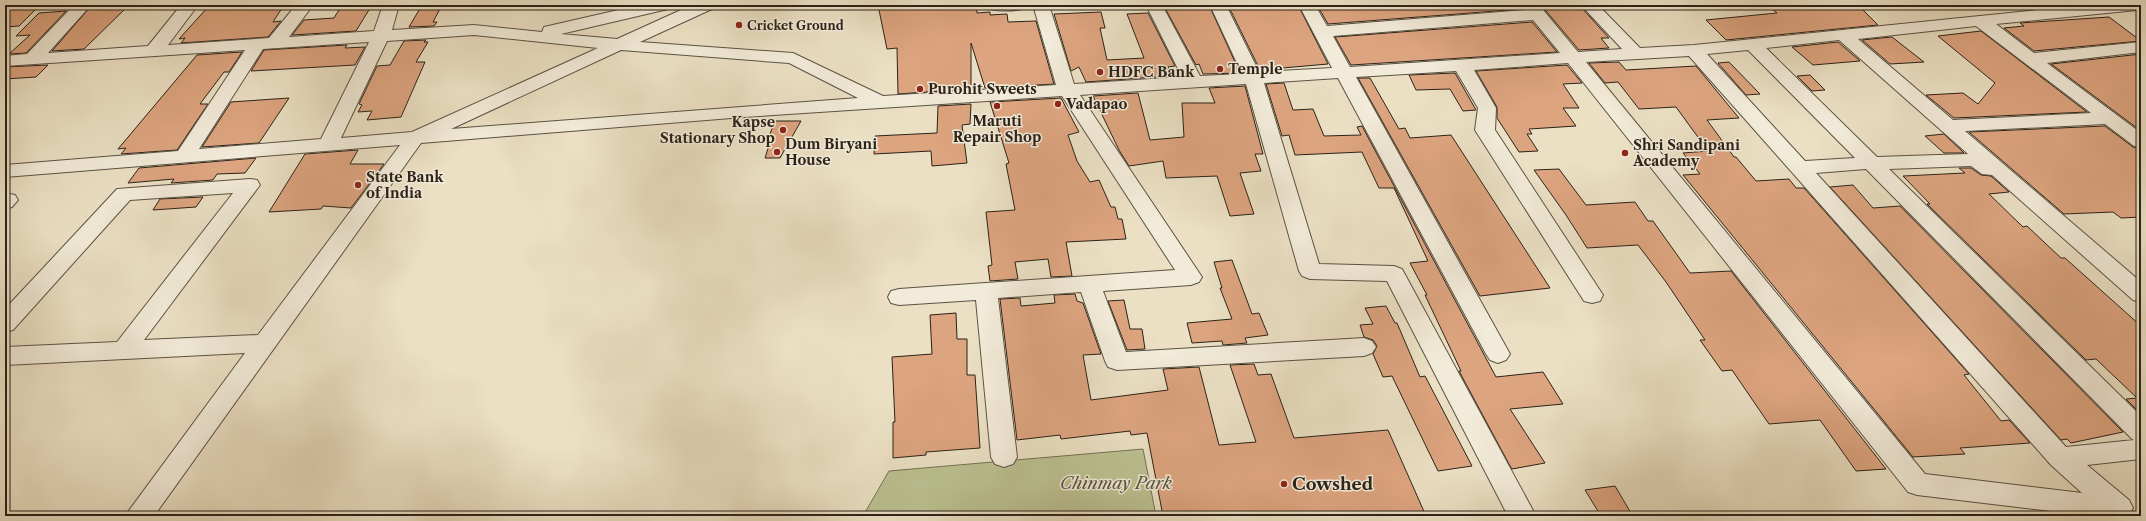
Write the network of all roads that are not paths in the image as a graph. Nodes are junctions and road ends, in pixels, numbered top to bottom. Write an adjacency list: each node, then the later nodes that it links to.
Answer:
1 (84, 5): 29 (street)
2 (190, 5): 26 (street)
3 (305, 5): 23 (street)
4 (391, 5): 20 (street)
5 (662, 5): 19 (street)
6 (706, 5): 21 (street)
7 (996, 5): 8 (street)
8 (1016, 5)
9 (1041, 5): 36 (street)
10 (1154, 5): 35 (street)
11 (1218, 5): 34 (street)
12 (1307, 5): 17 (street)
13 (1589, 5): 27 (street)
14 (2125, 6): 16 (street)
15 (1534, 9): 17 (street); 28 (street)
16 (1980, 21): 18 (street); 30 (street)
17 (1321, 32): 33 (street)
18 (1842, 34): 22 (street); 39 (street)
19 (531, 35): 20 (street); 21 (street)
20 (381, 36): 23 (street); 42 (street)
21 (620, 43): 37 (street); 40 (street)
22 (1751, 43): 25 (street); 44 (street)
23 (266, 44): 26 (street); 43 (street)
24 (2141, 47): 30 (street)
25 (1694, 50): 27 (street); 45 (street)
26 (153, 52): 29 (street)
27 (1636, 54): 28 (street)
28 (1573, 58): 32 (street); 64 (street)
29 (32, 59): 31 (street)
30 (2030, 59): 38 (street)
31 (5, 61)
32 (1462, 65): 33 (street); 52 (street)
33 (1344, 72): 34 (street); 58 (street)
34 (1253, 78): 35 (street); 66 (street)
35 (1193, 81): 36 (street)
36 (1067, 90): 37 (street); 49 (street)
37 (879, 102): 40 (street)
38 (2109, 118): 39 (street); 41 (street)
39 (1947, 126): 47 (street)
40 (415, 138): 42 (street); 55 (street)
41 (2141, 142)
42 (328, 145): 43 (street)
43 (185, 156): 46 (street)
44 (1871, 163): 45 (street); 47 (street); 60 (street)
45 (1800, 168): 63 (street)
46 (5, 171)
47 (2096, 255): 48 (street)
48 (2131, 275): 51 (street)
49 (1089, 284): 50 (street); 56 (street)
50 (986, 291): 53 (street); 62 (street)
51 (2141, 294)
52 (1592, 295)
53 (899, 297)
54 (5, 324): 57 (street)
55 (266, 343): 57 (street); 65 (street)
56 (1364, 347)
57 (124, 350): 59 (street)
58 (1498, 354)
59 (5, 356)
60 (2141, 432)
61 (2141, 449): 63 (street)
62 (1004, 457)
63 (2060, 458): 64 (street)
64 (2116, 512)
65 (139, 516)
66 (1522, 516)

